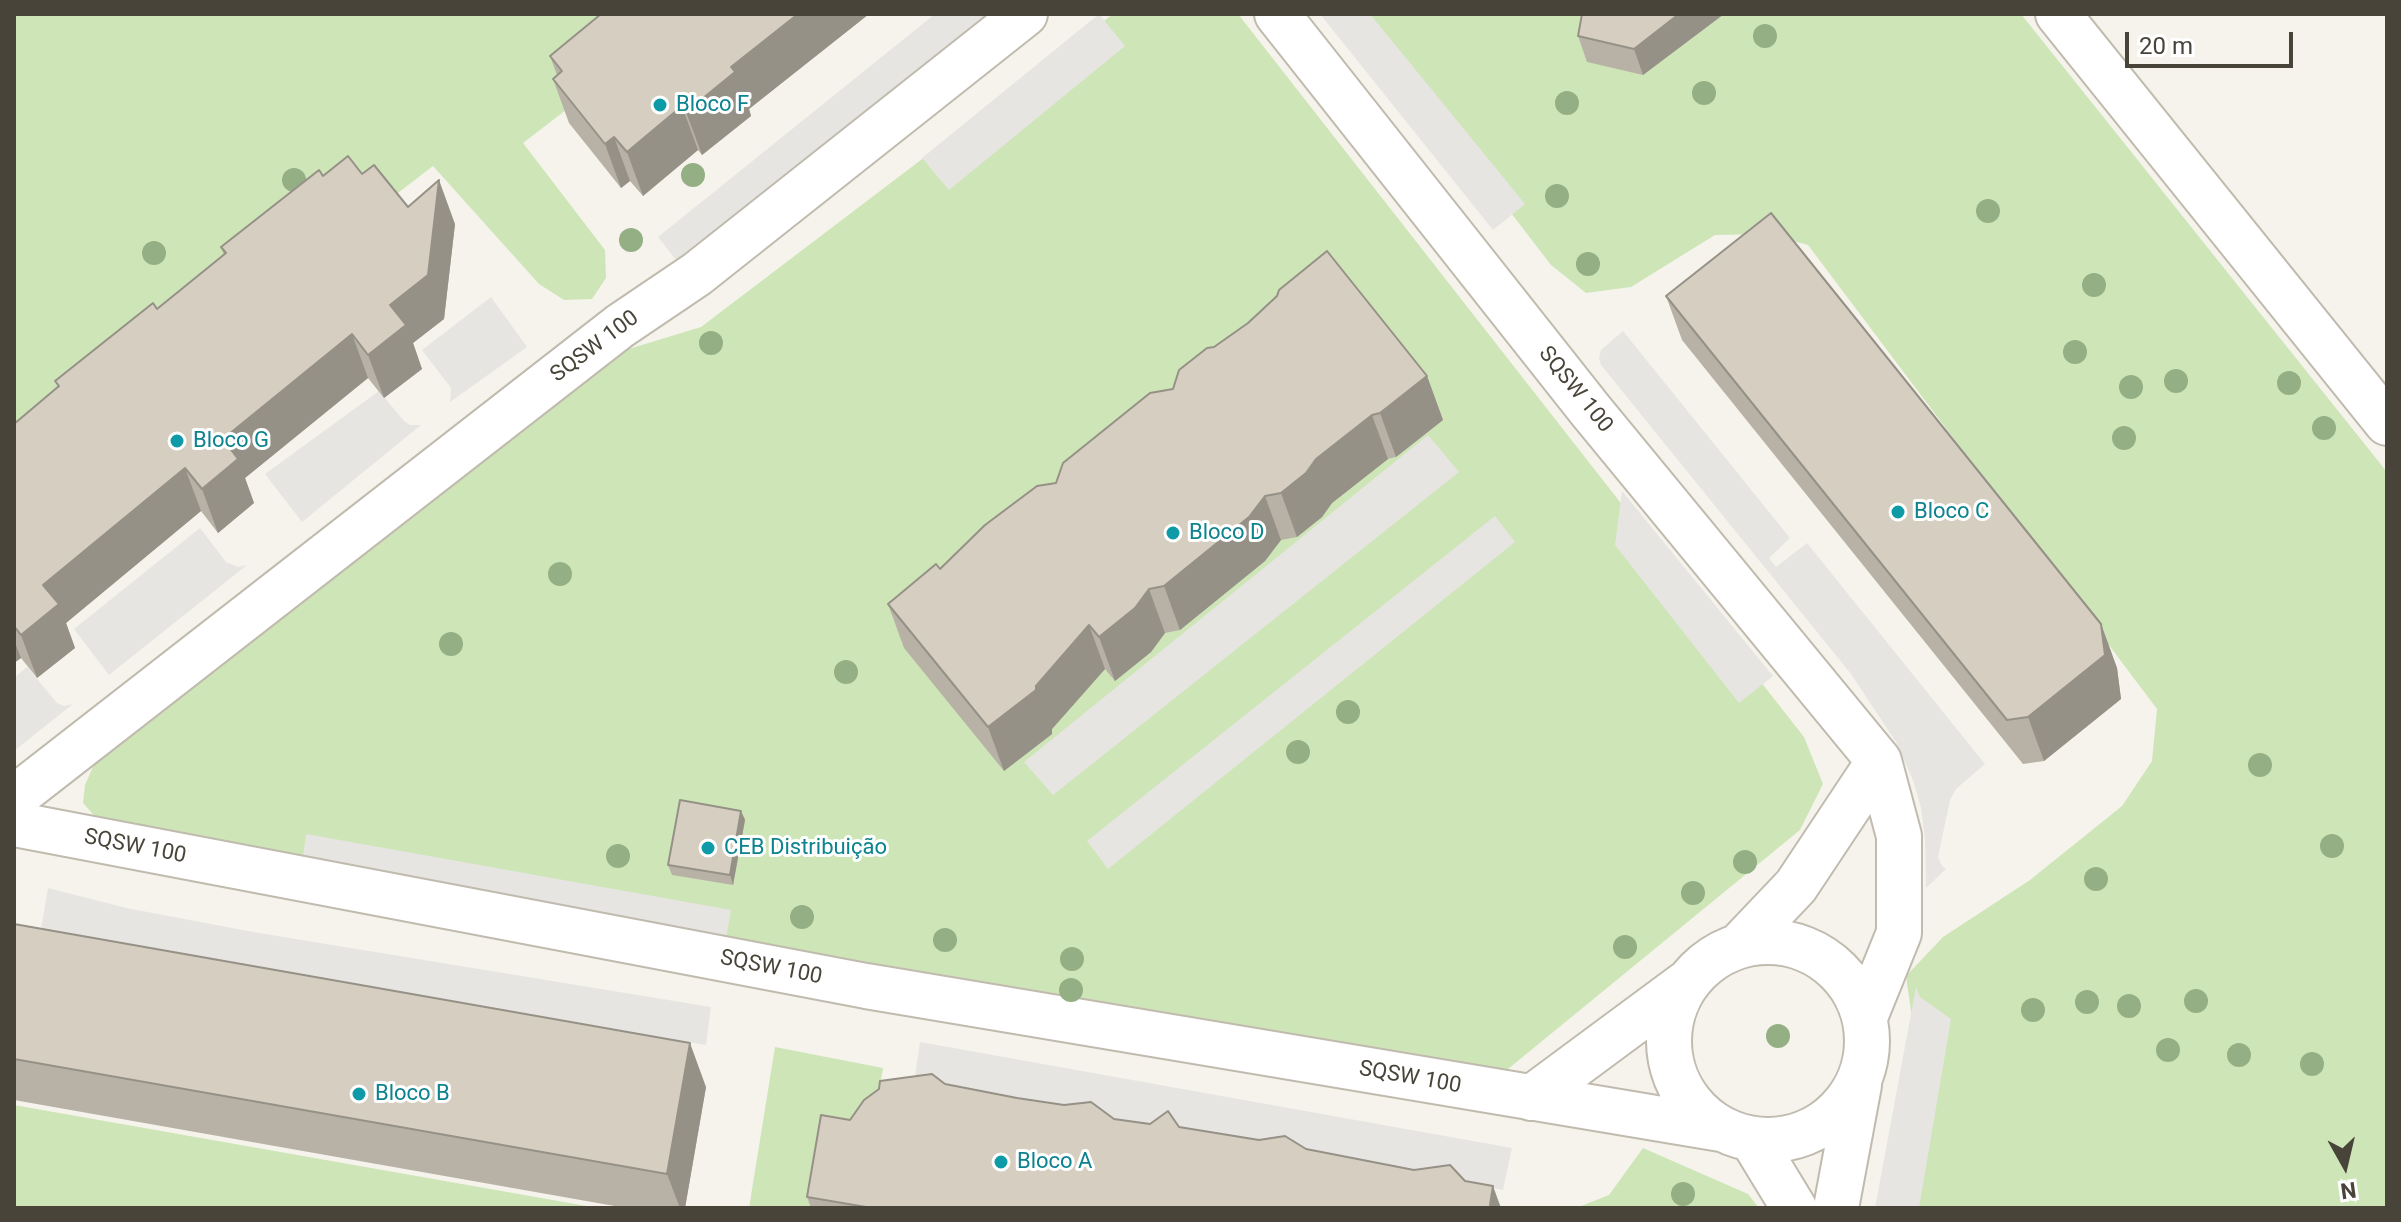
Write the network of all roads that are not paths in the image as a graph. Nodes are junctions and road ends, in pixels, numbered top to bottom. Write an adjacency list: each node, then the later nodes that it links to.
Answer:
1 (1025, 14): 6 (street, SQSW 100)
2 (1277, 14): 5 (street, SQSW 100)
3 (2058, 14): 4 (street)
4 (2387, 423)
5 (1879, 761): 8 (street); 10 (street, SQSW 100)
6 (14, 798)
7 (14, 824): 12 (street, SQSW 100)
8 (1739, 946): 9 (street); 10 (street)
9 (1685, 984): 12 (street); 13 (street)
10 (1865, 1017): 11 (street)
11 (1860, 1080): 13 (street); 15 (street)
12 (1531, 1098): 13 (street, SQSW 100)
13 (1737, 1134): 14 (street)
14 (1794, 1208)
15 (1836, 1208)

